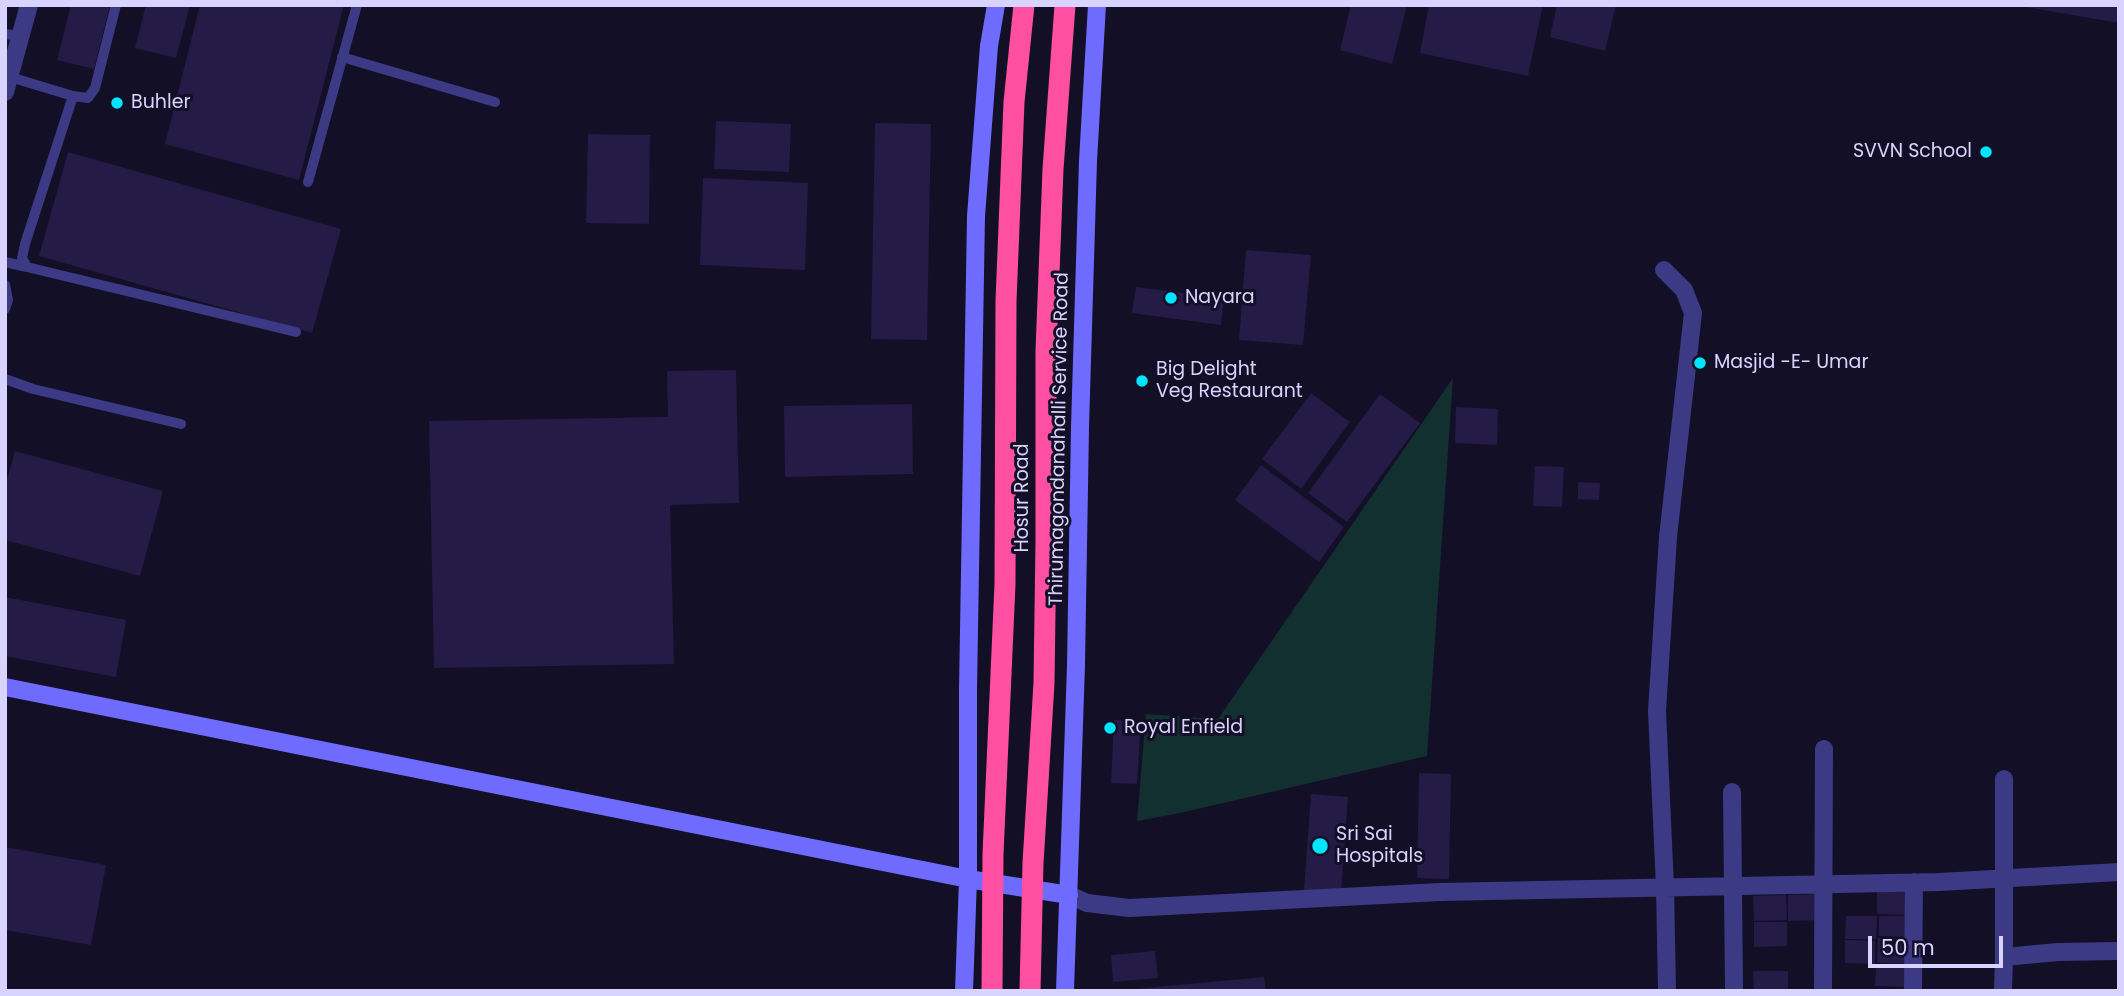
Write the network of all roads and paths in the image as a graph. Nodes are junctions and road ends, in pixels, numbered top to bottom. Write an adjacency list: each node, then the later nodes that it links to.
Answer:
1 (29, 5): 8 (street)
2 (116, 5): 11 (lane)
3 (357, 5): 9 (lane)
4 (996, 5): 28 (street)
5 (1024, 5): 30 (highway, Hosur Road)
6 (1065, 5): 34 (highway, Hosur Road)
7 (1097, 5): 35 (street, Thirumagondanahalli Service Road)
8 (13, 35): 10 (street)
9 (342, 57): 12 (lane); 13 (lane)
10 (7, 85): 11 (lane)
11 (73, 96): 15 (lane)
12 (495, 102)
13 (308, 183)
14 (5, 262): 15 (lane)
15 (27, 267): 19 (lane)
16 (1664, 270): 33 (street)
17 (5, 285): 18 (lane)
18 (5, 309)
19 (296, 332)
20 (5, 379): 21 (lane)
21 (181, 424)
22 (5, 687): 28 (street)
23 (1824, 749): 31 (street)
24 (2004, 779): 27 (street)
25 (1732, 792): 32 (street)
26 (2119, 873): 27 (street)
27 (2004, 878): 29 (street); 37 (street)
28 (968, 879): 30 (street); 39 (street)
29 (1914, 882): 31 (street); 45 (street)
30 (993, 884): 34 (street); 40 (highway, Hosur Road)
31 (1825, 884): 32 (street); 44 (street)
32 (1733, 886): 33 (street); 38 (street)
33 (1665, 887): 35 (street); 43 (street)
34 (1032, 889): 35 (street); 41 (highway, Hosur Road)
35 (1069, 895): 42 (street, Thirumagondanahalli Service Road)
36 (2119, 951): 37 (street)
37 (2004, 957): 46 (street)
38 (1734, 989)
39 (964, 991)
40 (992, 991)
41 (1030, 991)
42 (1066, 991)
43 (1667, 991)
44 (1823, 991)
45 (1913, 991)
46 (2003, 991)

